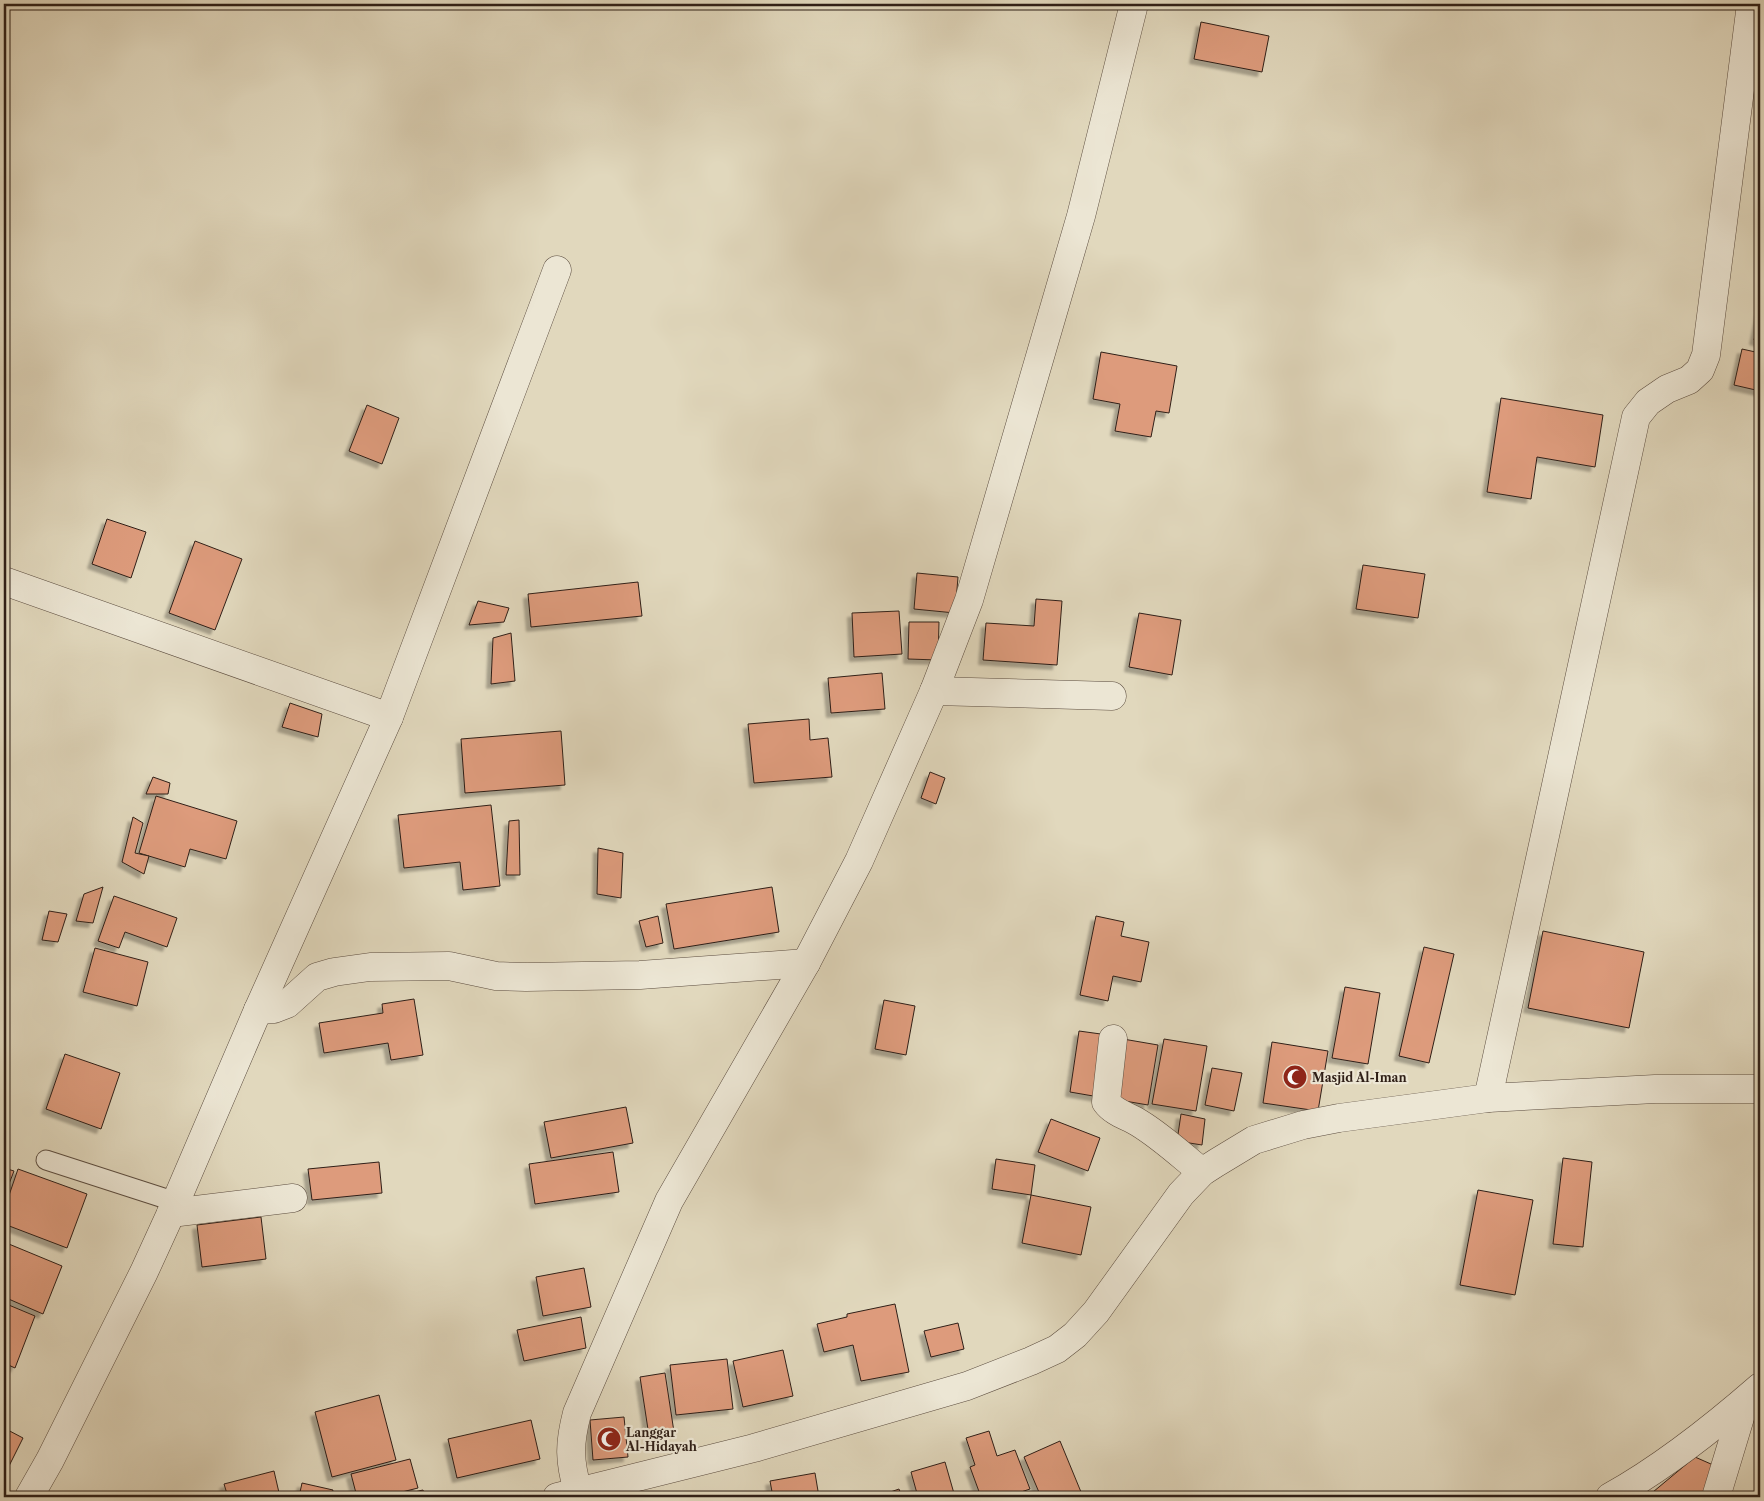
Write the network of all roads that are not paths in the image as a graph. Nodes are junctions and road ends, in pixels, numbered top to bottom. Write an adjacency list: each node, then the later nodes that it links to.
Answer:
1 (1134, 4): 5 (street)
2 (1751, 4): 12 (street)
3 (557, 270): 7 (street)
4 (4, 580): 7 (street)
5 (934, 691): 6 (street); 8 (street)
6 (1112, 696)
7 (389, 717): 9 (street)
8 (806, 963): 9 (street); 18 (street)
9 (258, 1010): 16 (street)
10 (1113, 1040): 14 (street)
11 (1760, 1089): 12 (street)
12 (1488, 1098): 14 (street)
13 (46, 1160): 16 (lane)
14 (1202, 1172): 18 (street)
15 (293, 1198): 16 (street)
16 (174, 1208): 19 (street)
17 (1752, 1394): 20 (street); 21 (street)
18 (568, 1495)
19 (29, 1497)
20 (1610, 1497)
21 (1716, 1497)

